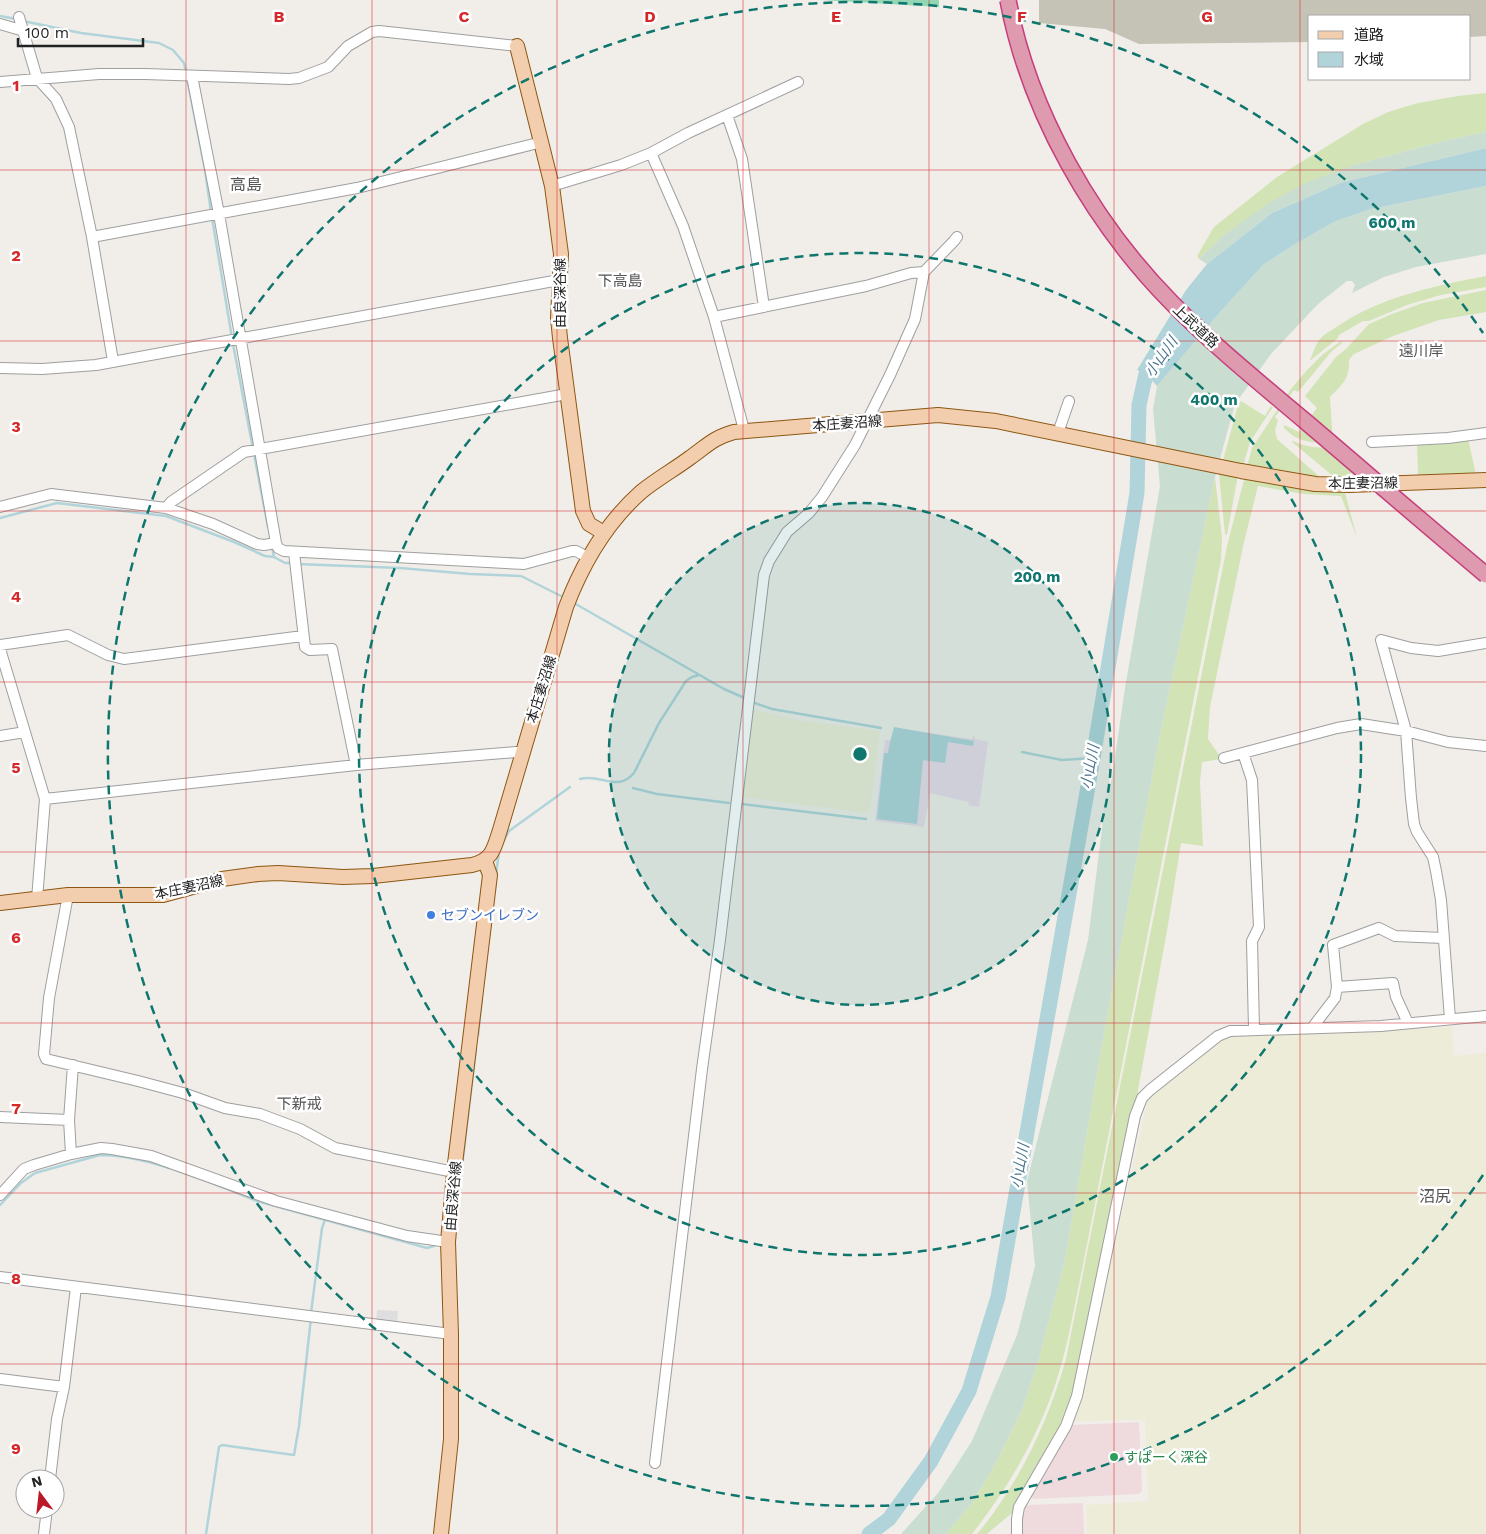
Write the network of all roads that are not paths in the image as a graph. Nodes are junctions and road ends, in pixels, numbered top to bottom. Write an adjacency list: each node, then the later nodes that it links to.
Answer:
1 (1008, 0): 37 (highway, 上武道路, bridge)
2 (0, 24): 5 (street)
3 (517, 46): 4 (street); 9 (main road, 由良深谷線)
4 (192, 76): 5 (street); 12 (street)
5 (37, 78): 6 (street); 13 (street)
6 (0, 82)
7 (798, 82): 8 (street)
8 (727, 114): 10 (street); 17 (street)
9 (542, 142): 11 (main road, 由良深谷線); 12 (street)
10 (651, 153): 11 (street); 18 (street)
11 (552, 186): 16 (main road, 由良深谷線)
12 (219, 214): 13 (street); 19 (street)
13 (92, 237): 20 (street)
14 (957, 237): 15 (street)
15 (924, 272): 17 (street); 24 (street)
16 (559, 280): 19 (street); 22 (main road, 由良深谷線)
17 (764, 307): 18 (street)
18 (714, 317): 25 (street)
19 (239, 338): 20 (street); 29 (street)
20 (113, 361): 21 (street)
21 (0, 368)
22 (567, 394): 29 (street); 33 (main road, 由良深谷線)
23 (1069, 401): 27 (street)
24 (868, 421): 25 (main road, 本庄妻沼線); 27 (main road, 本庄妻沼線); 74 (street)
25 (744, 430): 33 (main road, 本庄妻沼線)
26 (1486, 433): 28 (street)
27 (1062, 434): 30 (main road, 本庄妻沼線)
28 (1372, 442)
29 (259, 449): 32 (street); 34 (street)
30 (1486, 480)
31 (0, 507): 32 (street)
32 (166, 508): 34 (street)
33 (604, 533): 36 (main road, 本庄妻沼線)
34 (273, 543): 35 (street)
35 (294, 552): 36 (street); 38 (street)
36 (589, 558): 46 (main road, 本庄妻沼線)
37 (1486, 575)
38 (303, 636): 40 (street); 49 (street)
39 (1486, 643): 42 (street)
40 (0, 644)
41 (0, 648): 43 (street)
42 (1406, 731): 45 (street); 47 (street); 55 (street)
43 (25, 732): 44 (street); 50 (street)
44 (0, 736)
45 (1486, 746)
46 (522, 753): 49 (street); 51 (main road, 本庄妻沼線)
47 (1243, 753): 48 (street); 61 (street)
48 (1224, 758)
49 (356, 765): 50 (street)
50 (45, 799): 53 (street)
51 (485, 861): 52 (main road, 本庄妻沼線); 66 (main road, 由良深谷線)
52 (68, 895): 53 (main road, 本庄妻沼線); 62 (street)
53 (37, 899): 54 (main road, 本庄妻沼線)
54 (0, 903)
55 (1443, 938): 56 (street); 58 (street)
56 (1337, 987): 59 (street); 60 (street)
57 (1486, 1016): 58 (street)
58 (1450, 1019): 59 (street)
59 (1408, 1023): 60 (street)
60 (1312, 1028): 61 (street)
61 (1254, 1029): 79 (street)
62 (73, 1065): 64 (street); 66 (street)
63 (0, 1117): 64 (street)
64 (69, 1120): 65 (street)
65 (71, 1154): 67 (street); 68 (street)
66 (454, 1172): 68 (main road, 由良深谷線)
67 (0, 1195)
68 (448, 1242): 71 (main road, 由良深谷線)
69 (0, 1278): 70 (street)
70 (76, 1287): 71 (street); 73 (street)
71 (451, 1334): 78 (main road, 由良深谷線)
72 (0, 1379): 73 (street)
73 (64, 1387): 75 (street)
74 (655, 1462)
75 (51, 1469)
76 (46, 1519): 77 (street)
77 (44, 1534)
78 (442, 1534)
79 (1017, 1534)

